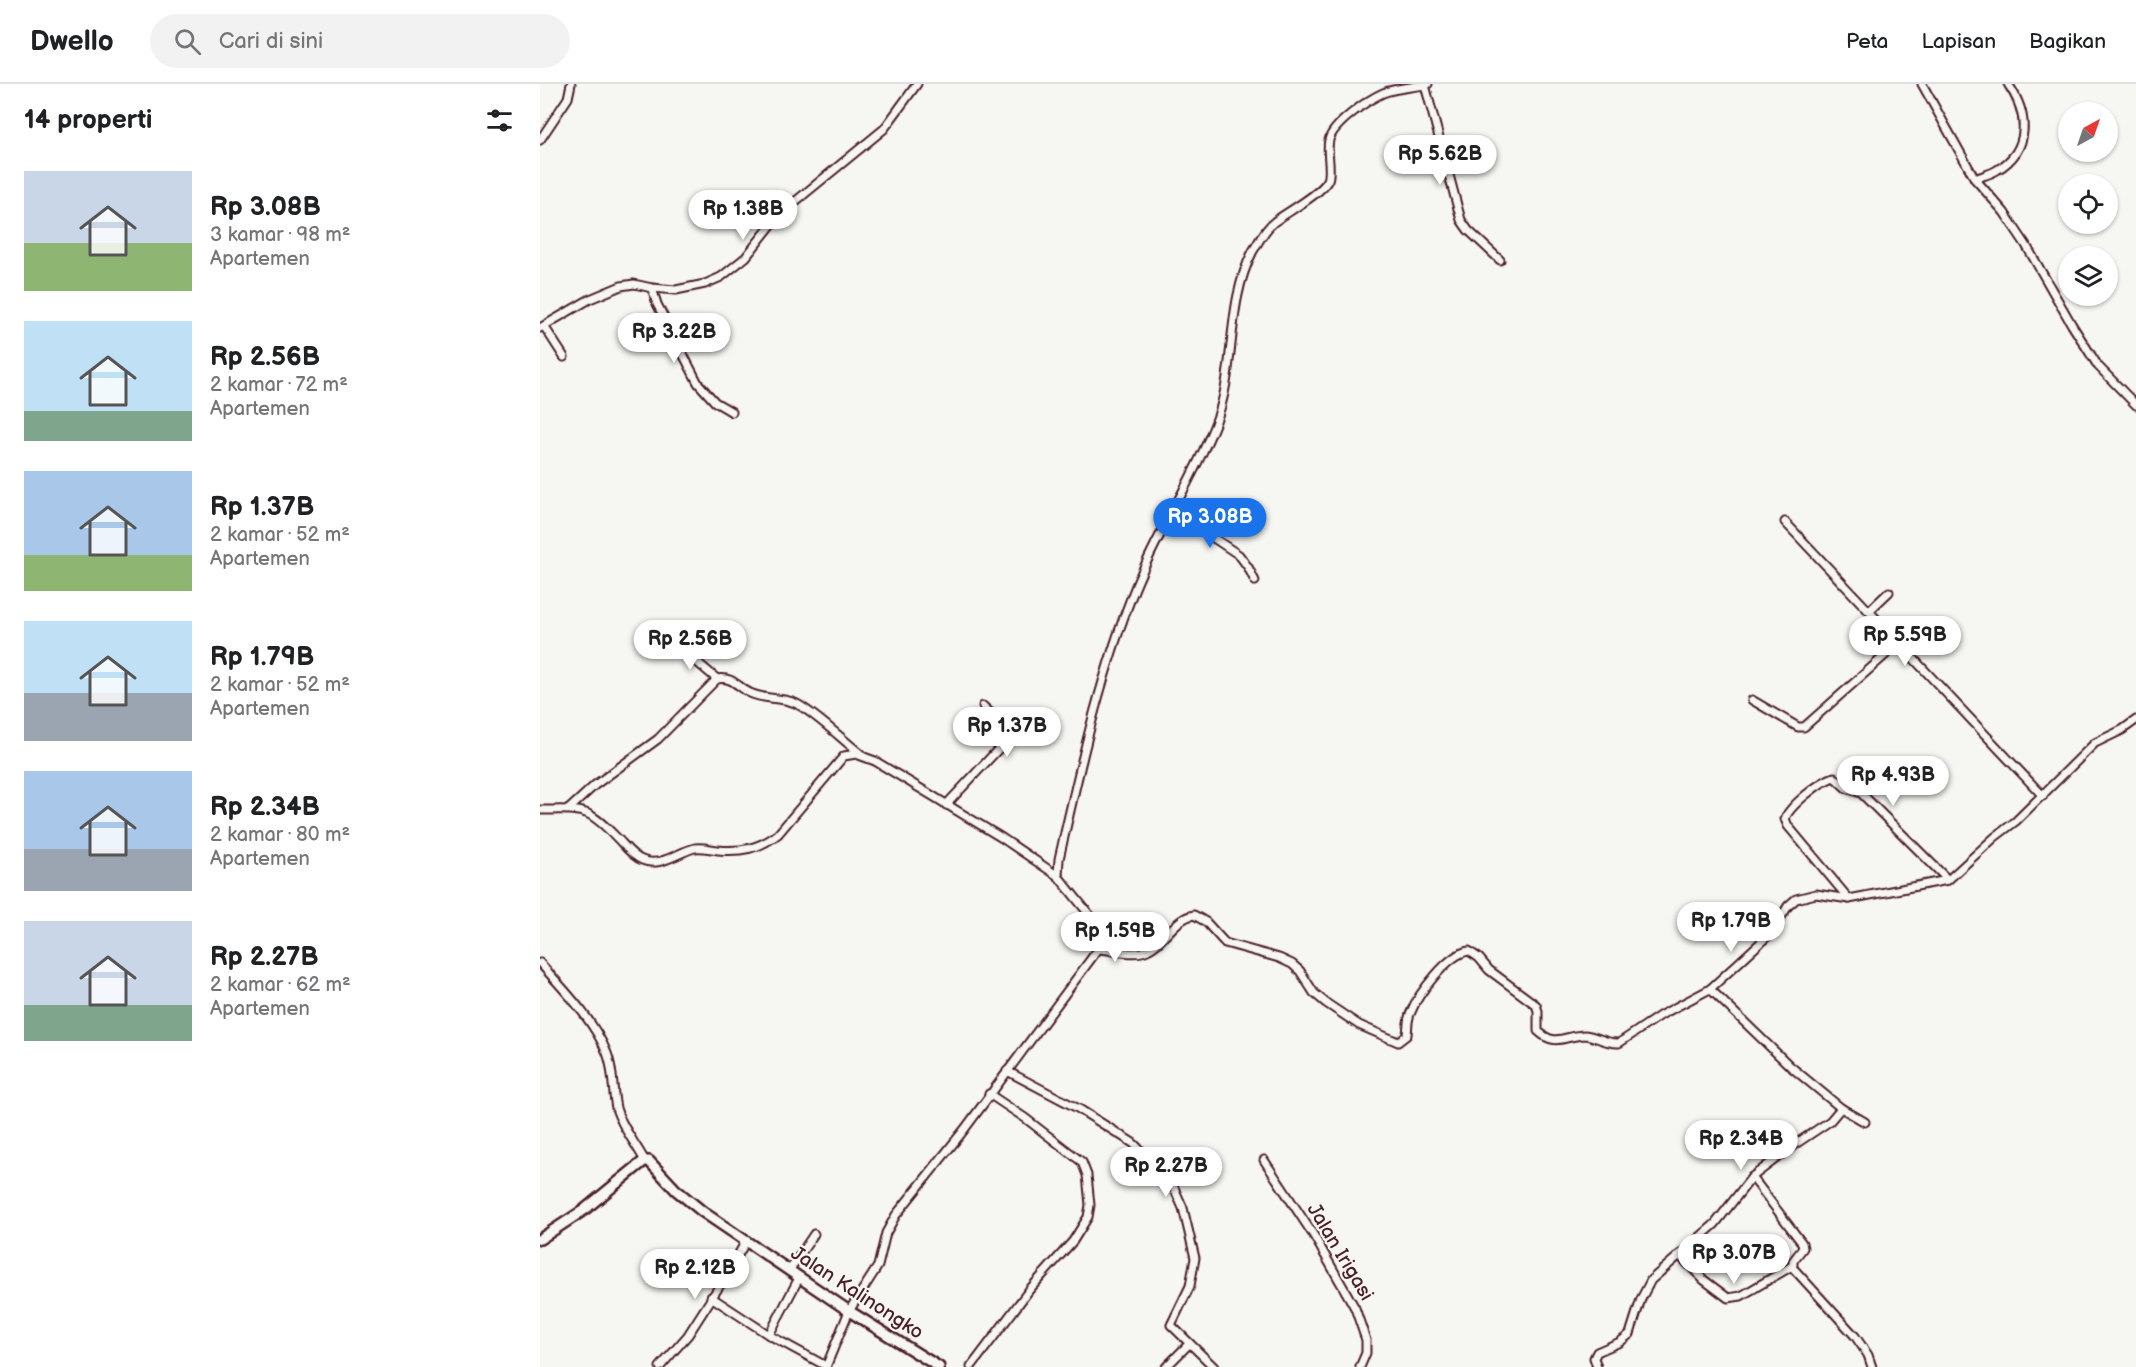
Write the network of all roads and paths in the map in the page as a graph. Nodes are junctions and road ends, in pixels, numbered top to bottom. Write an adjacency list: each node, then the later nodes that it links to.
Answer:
1 (571, 84): 6 (street)
2 (917, 84): 9 (street)
3 (1426, 84): 8 (street); 14 (street)
4 (1922, 84): 7 (street)
5 (2008, 84): 7 (street)
6 (540, 140)
7 (1975, 179): 12 (street)
8 (1500, 260)
9 (652, 288): 10 (street); 13 (street)
10 (542, 327): 11 (street)
11 (564, 357)
12 (2136, 405)
13 (732, 412)
14 (1173, 511): 16 (street); 30 (street)
15 (1785, 522): 18 (street)
16 (1255, 581)
17 (1889, 592): 18 (street)
18 (1869, 611): 19 (street)
19 (1899, 643): 22 (street); 26 (street)
20 (678, 646): 21 (street)
21 (717, 680): 25 (street); 28 (street)
22 (1752, 700)
23 (983, 706): 27 (street)
24 (2136, 720): 26 (street)
25 (862, 755): 27 (street); 28 (street)
26 (2043, 796): 31 (street)
27 (946, 805): 30 (street)
28 (569, 809): 29 (street)
29 (540, 810)
30 (1058, 876): 33 (street)
31 (1948, 880): 32 (street); 32 (street)
32 (1849, 899): 35 (street)
33 (1099, 949): 35 (street); 36 (street)
34 (540, 963): 41 (street)
35 (1710, 988): 38 (street)
36 (1006, 1071): 37 (street); 53 (street)
37 (989, 1094): 51 (street); 57 (street)
38 (1841, 1108): 39 (street); 42 (street)
39 (1866, 1122)
40 (1264, 1160): 60 (street, Jalan Irigasi)
41 (645, 1161): 44 (street); 45 (street, Jalan Kalinongko)
42 (1752, 1177): 46 (street); 47 (street)
43 (814, 1234): 48 (street)
44 (540, 1239)
45 (746, 1241): 48 (street, Jalan Kalinongko); 50 (street)
46 (1679, 1255): 47 (street); 61 (street)
47 (1792, 1266): 62 (street)
48 (789, 1271): 49 (street, Jalan Kalinongko)
49 (800, 1278): 51 (street, Jalan Kalinongko); 52 (street)
50 (711, 1297): 52 (street); 55 (street)
51 (849, 1311): 54 (street); 56 (street, Jalan Kalinongko)
52 (769, 1335): 54 (street)
53 (1189, 1344): 58 (street); 59 (street)
54 (826, 1366)
55 (660, 1367)
56 (939, 1367)
57 (971, 1367)
58 (1166, 1367)
59 (1214, 1367)
60 (1360, 1367)
61 (1597, 1367)
62 (1872, 1367)

